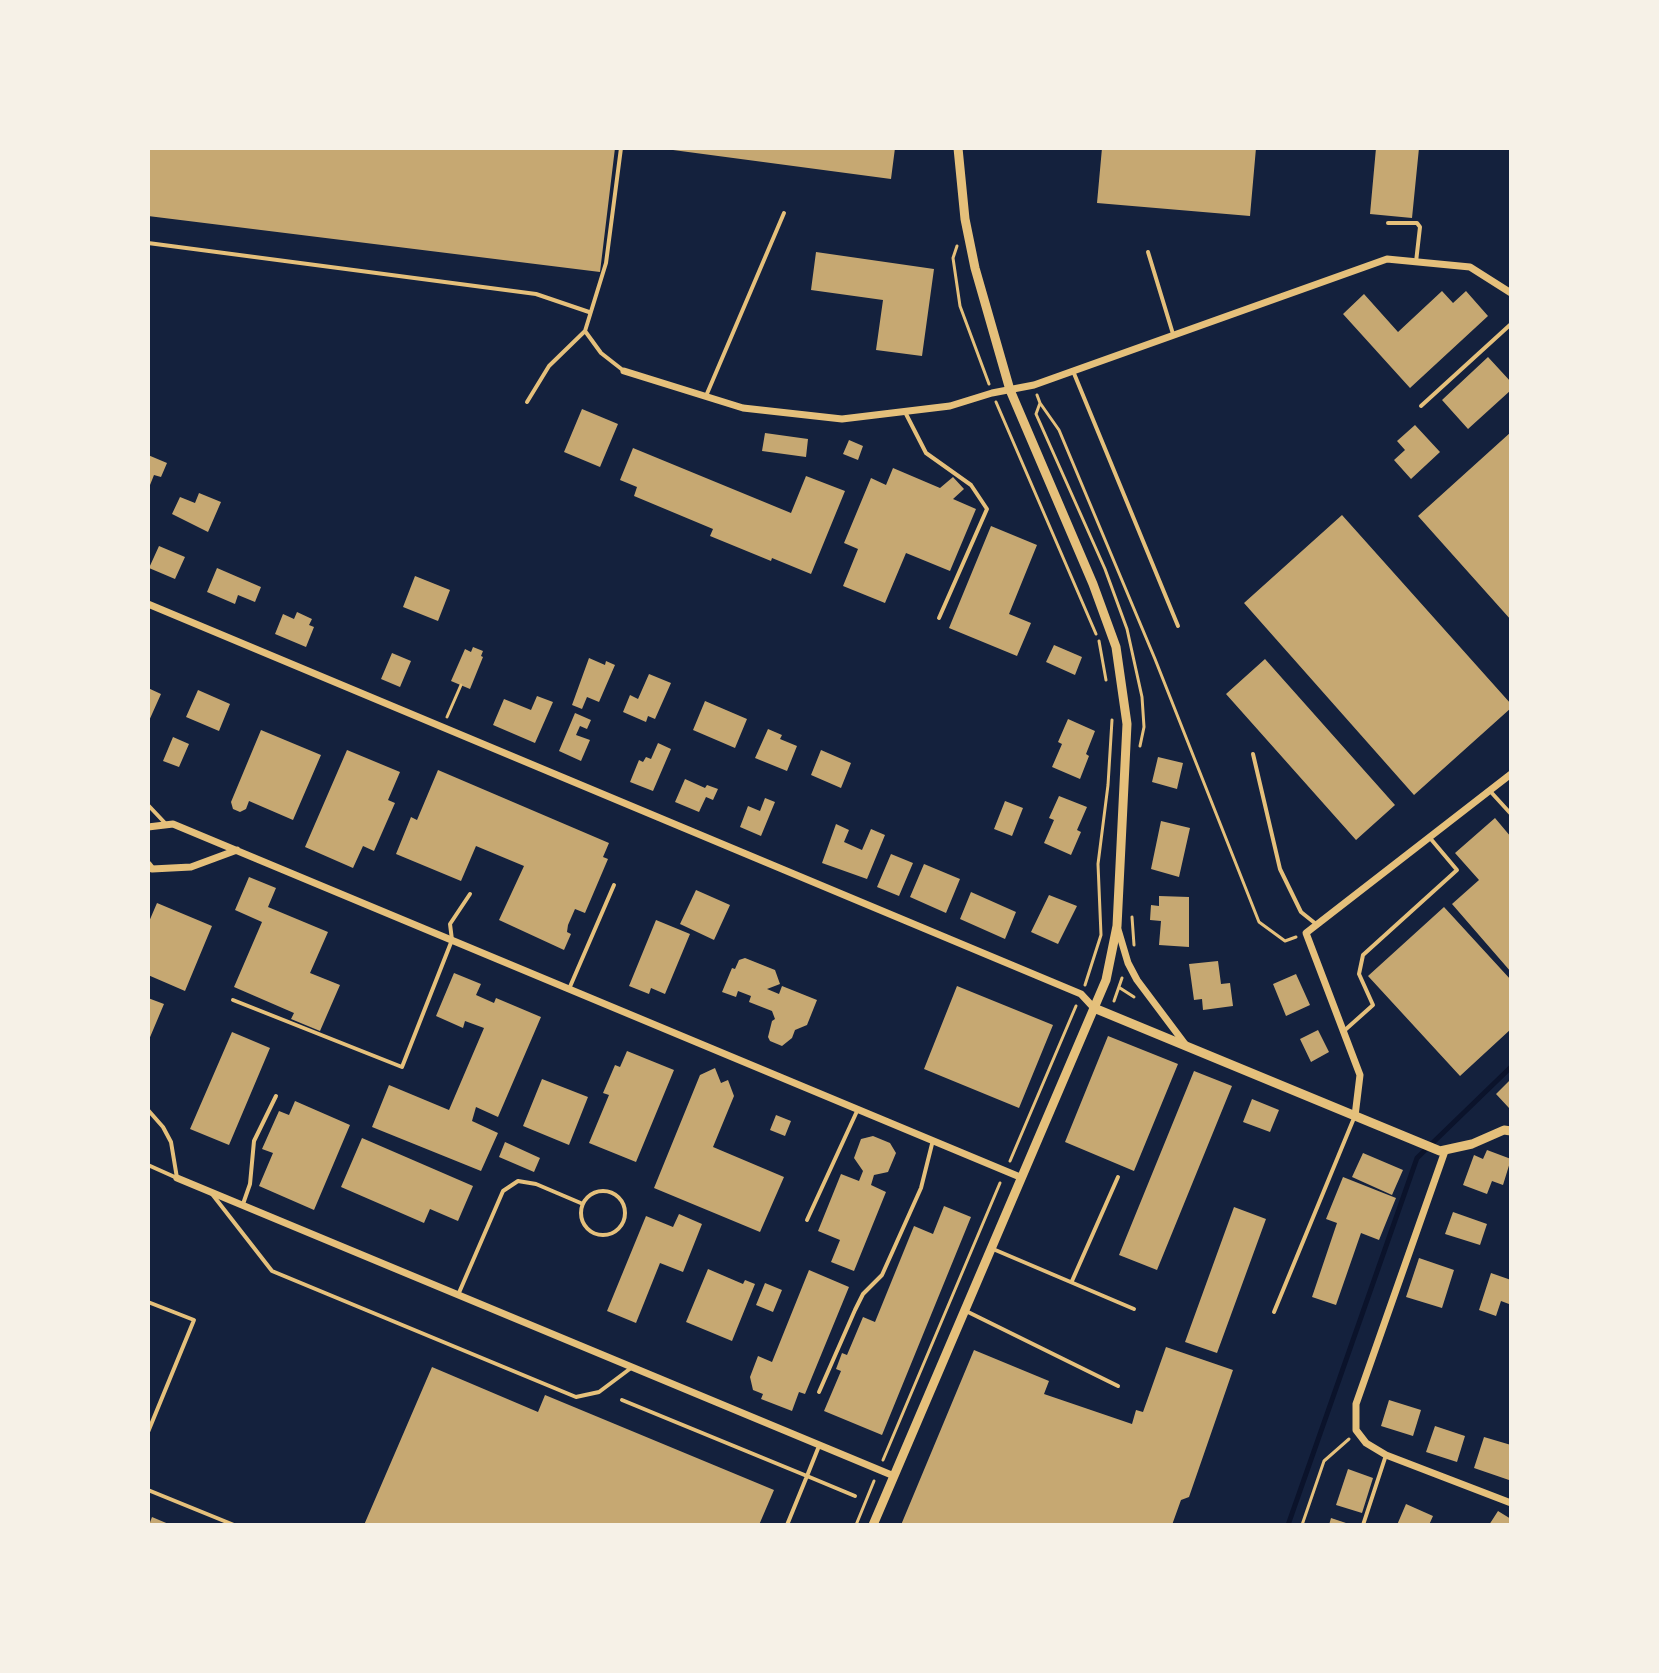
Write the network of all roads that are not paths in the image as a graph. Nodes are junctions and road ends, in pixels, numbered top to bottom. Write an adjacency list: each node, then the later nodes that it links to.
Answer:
1 (621, 148): 9 (lane)
2 (958, 148): 15 (street)
3 (784, 213): 16 (lane)
4 (1388, 223): 7 (lane)
5 (148, 243): 9 (lane)
6 (1148, 252): 12 (lane)
7 (1416, 262): 8 (street); 12 (street)
8 (1511, 293)
9 (589, 312): 11 (lane)
10 (1511, 324): 18 (lane)
11 (585, 331): 13 (lane); 17 (lane)
12 (1174, 336): 14 (street)
13 (624, 371): 16 (street)
14 (1073, 371): 15 (street); 22 (lane)
15 (1010, 390): 19 (street); 36 (street)
16 (706, 396): 19 (street)
17 (527, 402)
18 (1421, 406)
19 (905, 412): 21 (lane)
20 (148, 604): 40 (street)
21 (939, 618)
22 (1178, 626)
23 (1253, 754): 35 (lane)
24 (1511, 774): 25 (street)
25 (1490, 791): 27 (lane); 30 (street)
26 (148, 805): 28 (lane)
27 (1511, 814)
28 (167, 825): 29 (street); 31 (street)
29 (148, 827)
30 (1428, 836): 35 (street); 41 (lane)
31 (237, 850): 32 (street); 37 (street)
32 (148, 864)
33 (614, 885): 38 (lane)
34 (470, 894): 37 (lane)
35 (1316, 924): 41 (street)
36 (1117, 926): 40 (street); 42 (street)
37 (452, 940): 38 (street); 39 (lane)
38 (569, 989): 44 (street)
39 (233, 1000)
40 (1094, 1008): 42 (street); 51 (street)
41 (1343, 1032): 46 (street)
42 (1185, 1044): 46 (street)
43 (276, 1096): 55 (lane)
44 (858, 1109): 48 (street); 57 (lane)
45 (148, 1110): 53 (lane)
46 (1355, 1116): 49 (street); 64 (lane)
47 (1511, 1131): 49 (street)
48 (933, 1140): 51 (street); 67 (lane)
49 (1442, 1151): 71 (street)
50 (148, 1165): 53 (lane)
51 (1020, 1177): 58 (street)
52 (1118, 1177): 59 (lane)
53 (177, 1178): 54 (street)
54 (209, 1190): 55 (street); 65 (lane)
55 (243, 1204): 60 (street)
56 (583, 1204): 56 (lane); 60 (lane)
57 (807, 1220)
58 (990, 1248): 59 (lane); 63 (street)
59 (1071, 1282): 62 (lane)
60 (458, 1295): 65 (street)
61 (148, 1302): 69 (lane)
62 (1134, 1309)
63 (964, 1310): 66 (lane); 73 (street)
64 (1274, 1312)
65 (631, 1368): 70 (street)
66 (1118, 1386)
67 (819, 1392)
68 (622, 1400): 72 (lane)
69 (148, 1432)
70 (819, 1446): 72 (lane); 73 (street)
71 (1386, 1455): 76 (street); 80 (lane)
72 (807, 1476): 75 (lane); 78 (lane)
73 (894, 1476): 79 (street)
74 (148, 1490): 77 (lane)
75 (855, 1496)
76 (1511, 1503)
77 (234, 1525)
78 (787, 1525)
79 (873, 1525)
80 (1363, 1525)

